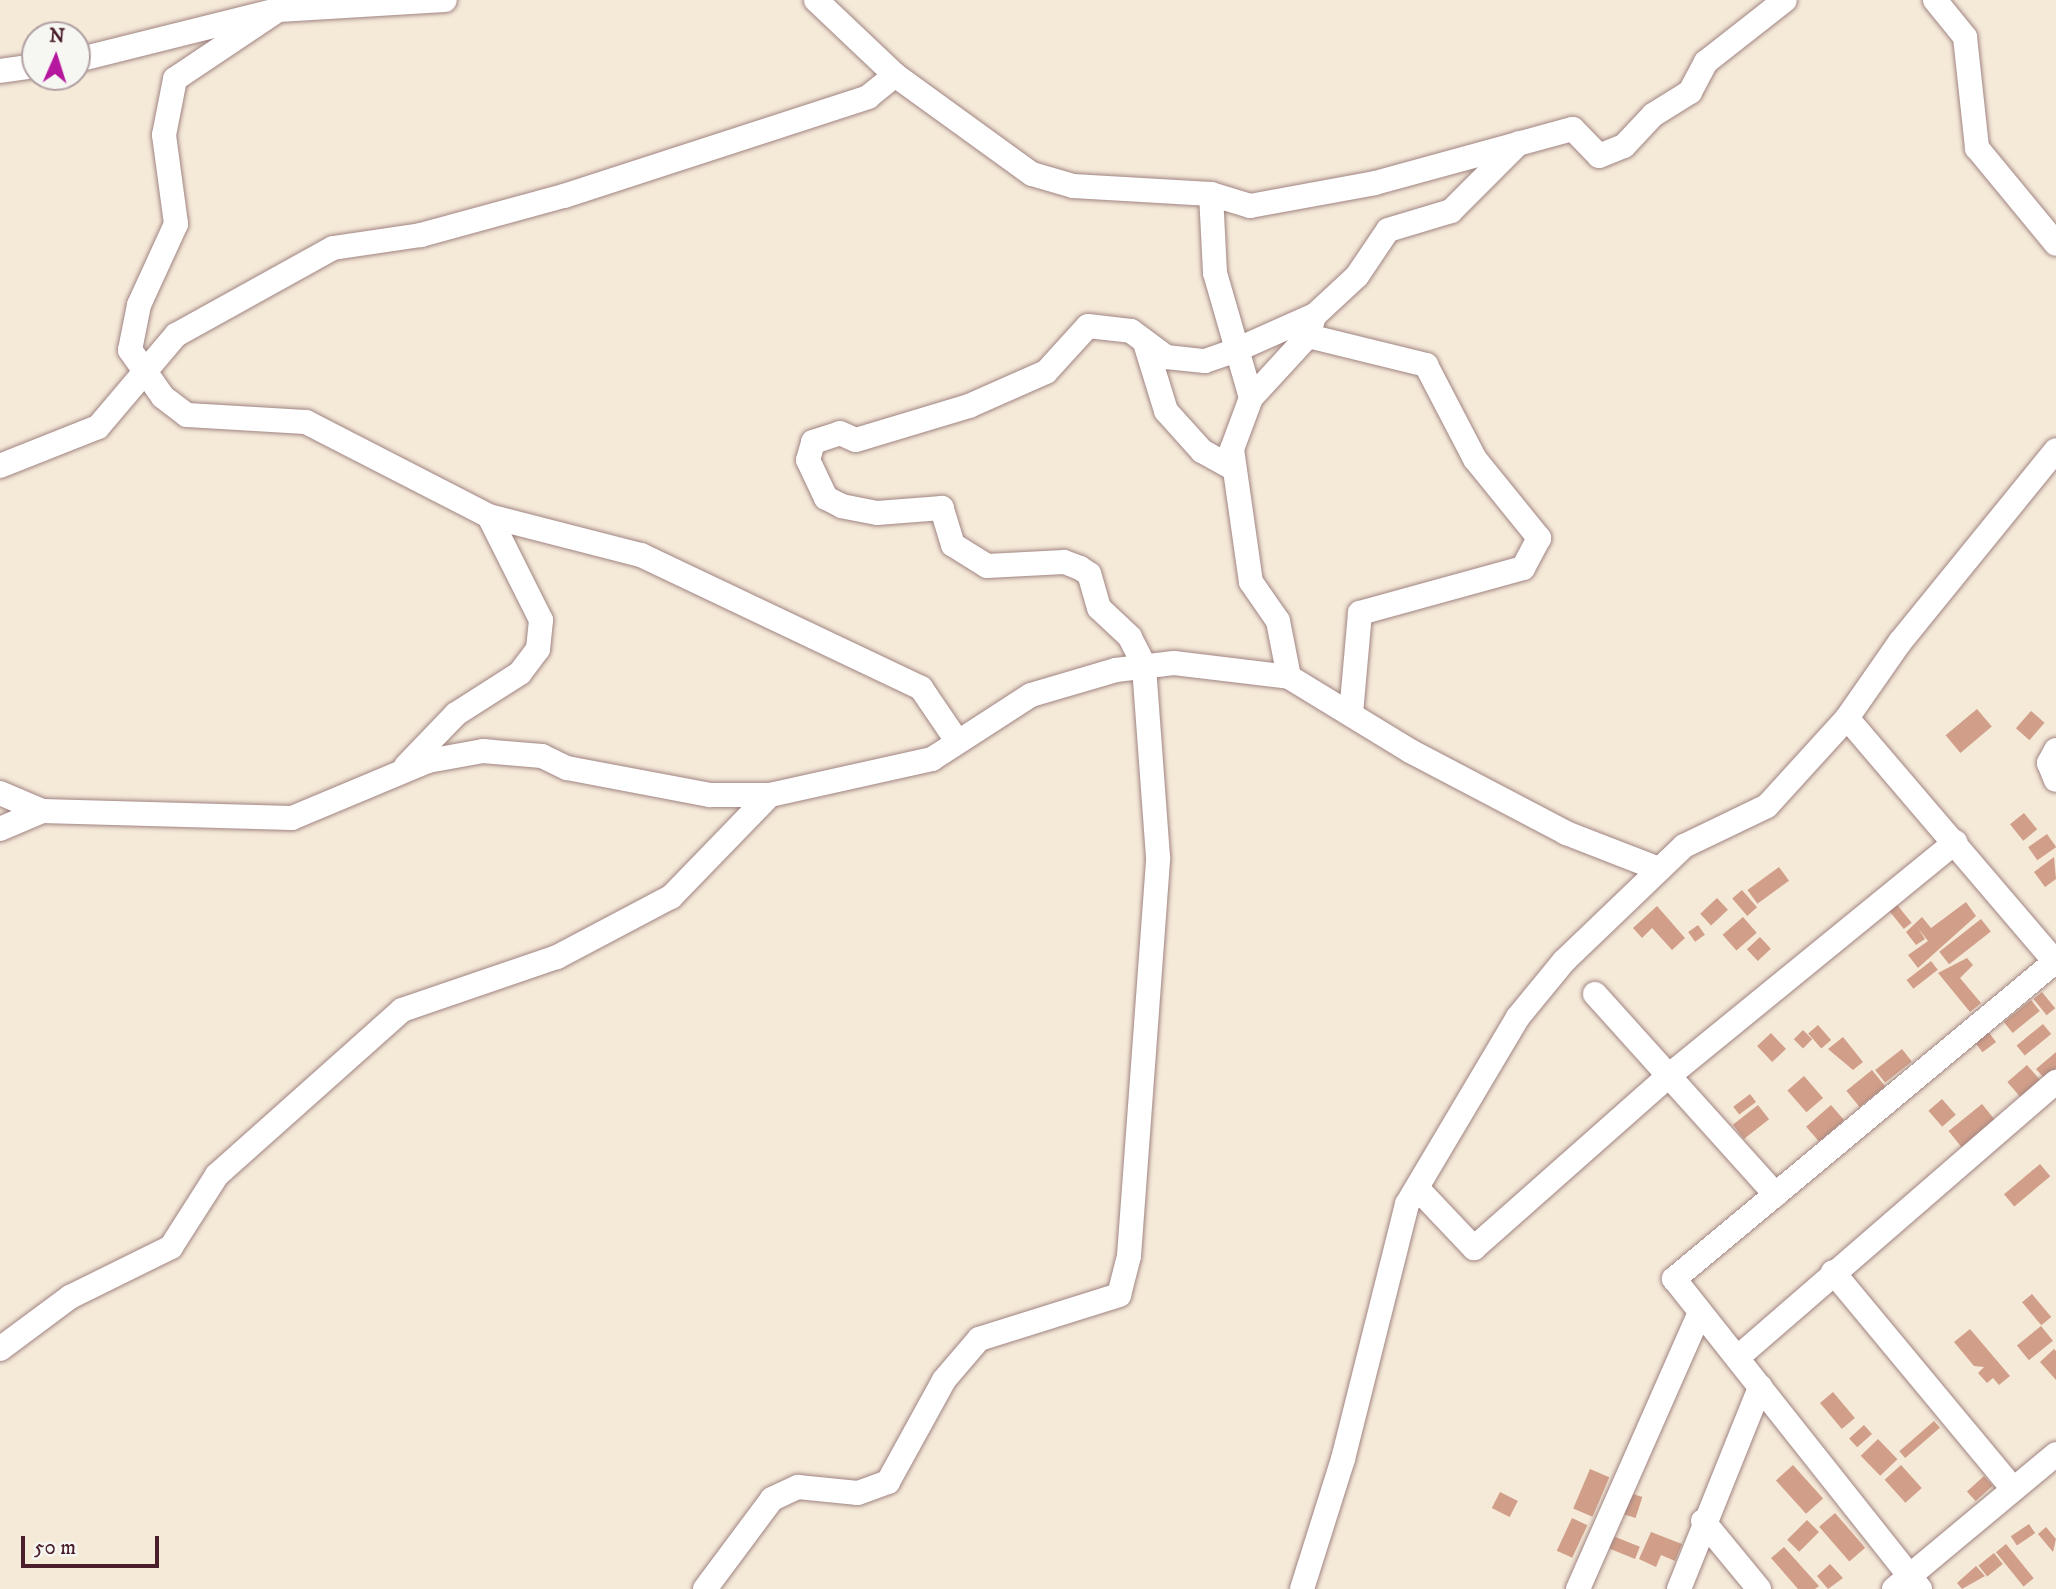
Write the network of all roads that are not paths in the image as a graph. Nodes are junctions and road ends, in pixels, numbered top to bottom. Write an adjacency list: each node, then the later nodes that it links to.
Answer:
1 (444, 0): 5 (street)
2 (816, 0): 9 (street)
3 (1785, 0): 10 (street)
4 (1935, 0): 12 (street)
5 (280, 5): 6 (street); 16 (street)
6 (91, 56)
7 (21, 68): 8 (street)
8 (0, 71)
9 (895, 75): 11 (street); 16 (street)
10 (1518, 142): 11 (street); 13 (street)
11 (1211, 194): 15 (street)
12 (2056, 244)
13 (1311, 326): 15 (street); 17 (street); 24 (street)
14 (1145, 343): 15 (street); 20 (street); 22 (street)
15 (1234, 351): 17 (street)
16 (145, 376): 19 (street); 21 (street)
17 (1251, 398): 20 (street)
18 (2056, 450): 25 (street)
19 (0, 466)
20 (1234, 469): 23 (street)
21 (489, 516): 26 (street); 28 (street)
22 (1144, 665): 23 (street); 26 (street); 51 (street)
23 (1289, 677): 24 (street)
24 (1351, 713): 35 (street)
25 (1847, 718): 34 (street); 35 (street)
26 (957, 741): 31 (street)
27 (2056, 750): 29 (street)
28 (402, 771): 31 (street); 32 (street)
29 (2056, 780)
30 (0, 793): 32 (street)
31 (770, 795): 44 (street)
32 (42, 811): 33 (street)
33 (0, 829)
34 (1955, 842): 36 (street); 38 (street)
35 (1659, 869): 40 (street)
36 (2056, 962): 41 (street)
37 (1595, 994): 38 (street)
38 (1671, 1074): 40 (street); 41 (street)
39 (2056, 1082): 42 (street)
40 (1417, 1188): 52 (street)
41 (1776, 1195): 43 (street)
42 (1833, 1272): 45 (street); 48 (street)
43 (1700, 1313): 45 (street); 53 (street)
44 (0, 1349)
45 (1737, 1358): 46 (street)
46 (1760, 1387): 49 (street); 50 (street)
47 (2056, 1454): 48 (street)
48 (2013, 1489): 50 (street)
49 (1703, 1521): 54 (street); 55 (street)
50 (1907, 1585)
51 (705, 1589)
52 (1302, 1589)
53 (1578, 1589)
54 (1679, 1589)
55 (1759, 1589)

